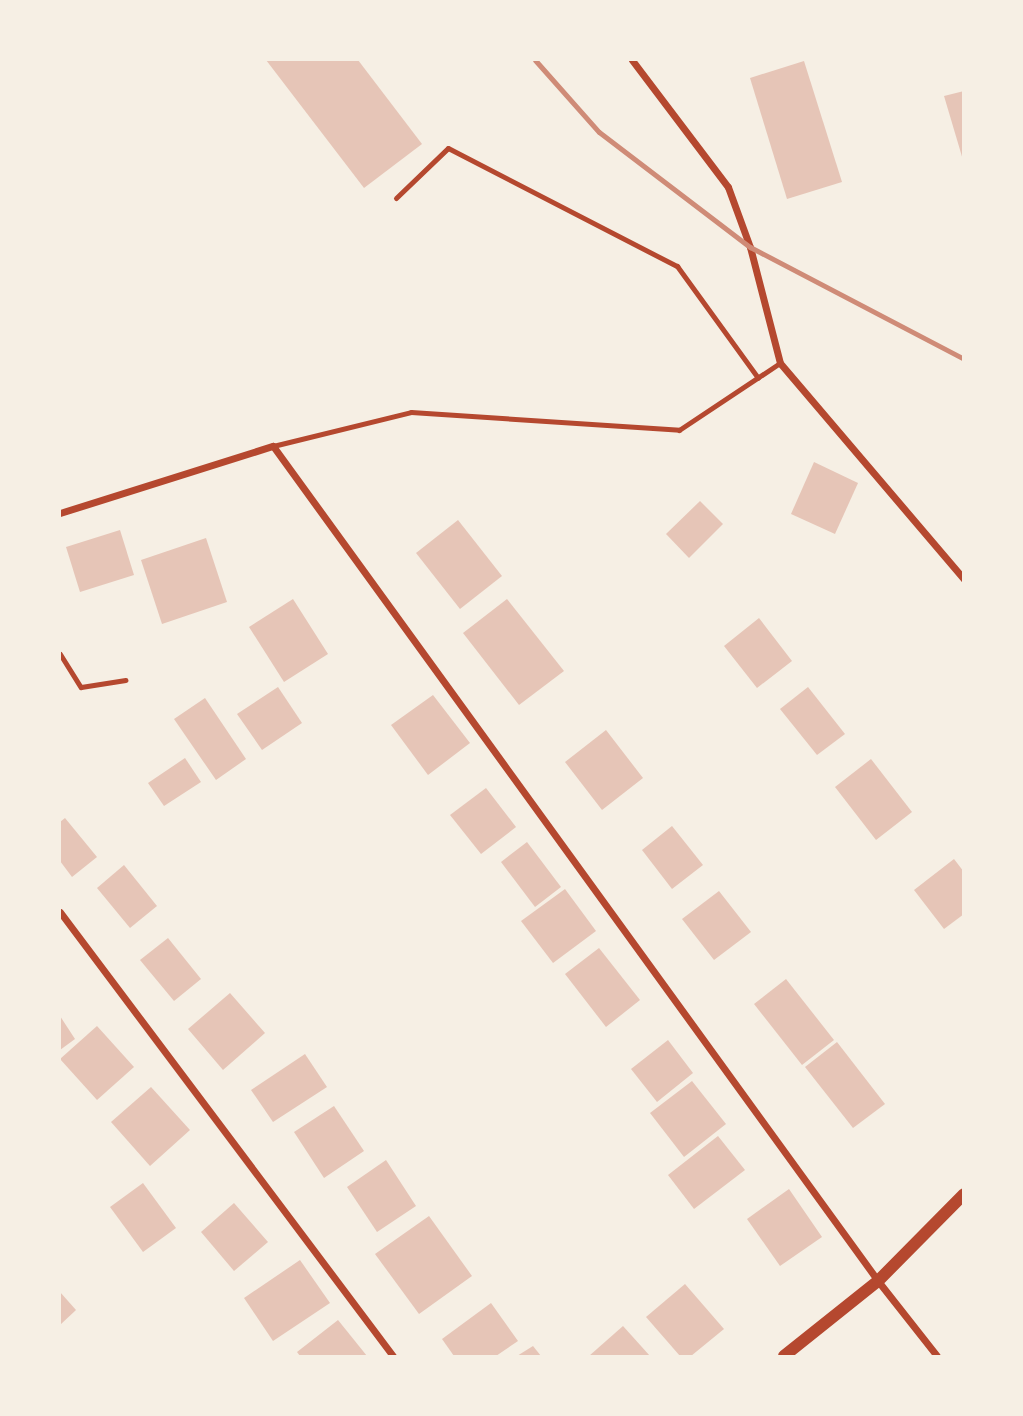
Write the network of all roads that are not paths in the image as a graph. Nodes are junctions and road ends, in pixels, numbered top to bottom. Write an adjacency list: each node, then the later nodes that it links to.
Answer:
1 (632, 60): 3 (street)
2 (396, 198): 4 (lane)
3 (780, 363): 4 (lane); 7 (street)
4 (758, 378): 5 (lane)
5 (274, 446): 6 (street); 12 (street)
6 (60, 513)
7 (964, 579)
8 (60, 654): 9 (lane)
9 (125, 680)
10 (60, 912): 13 (street)
11 (964, 1194): 12 (street)
12 (878, 1281): 14 (street); 15 (street)
13 (393, 1356)
14 (784, 1356)
15 (937, 1356)

